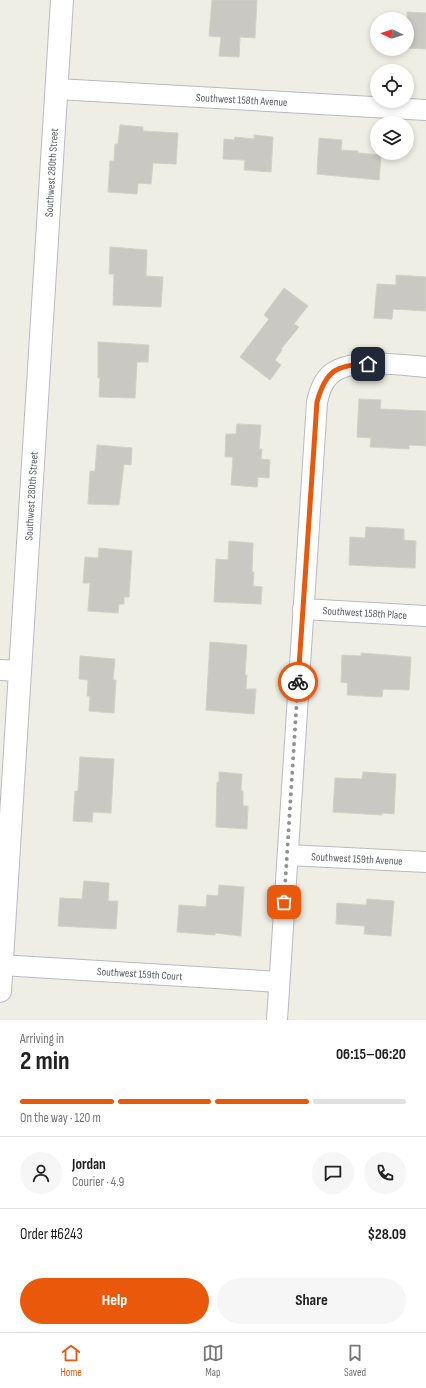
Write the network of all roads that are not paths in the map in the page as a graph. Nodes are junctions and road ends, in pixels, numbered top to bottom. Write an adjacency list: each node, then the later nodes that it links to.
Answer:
1 (62, 0): 2 (street, Southwest 280th Street)
2 (57, 89): 3 (street, Southwest 158th Avenue); 7 (street, Southwest 280th Street)
3 (426, 110)
4 (426, 367): 5 (street)
5 (303, 609): 6 (street, Southwest 158th Place); 8 (street)
6 (426, 616)
7 (10, 671): 10 (street, Southwest 280th Street)
8 (288, 855): 9 (street, Southwest 159th Avenue); 11 (street)
9 (426, 862)
10 (1, 965): 11 (street, Southwest 159th Court); 12 (street, Southwest 280th Street)
11 (279, 982): 13 (street)
12 (0, 991)
13 (277, 1020)

